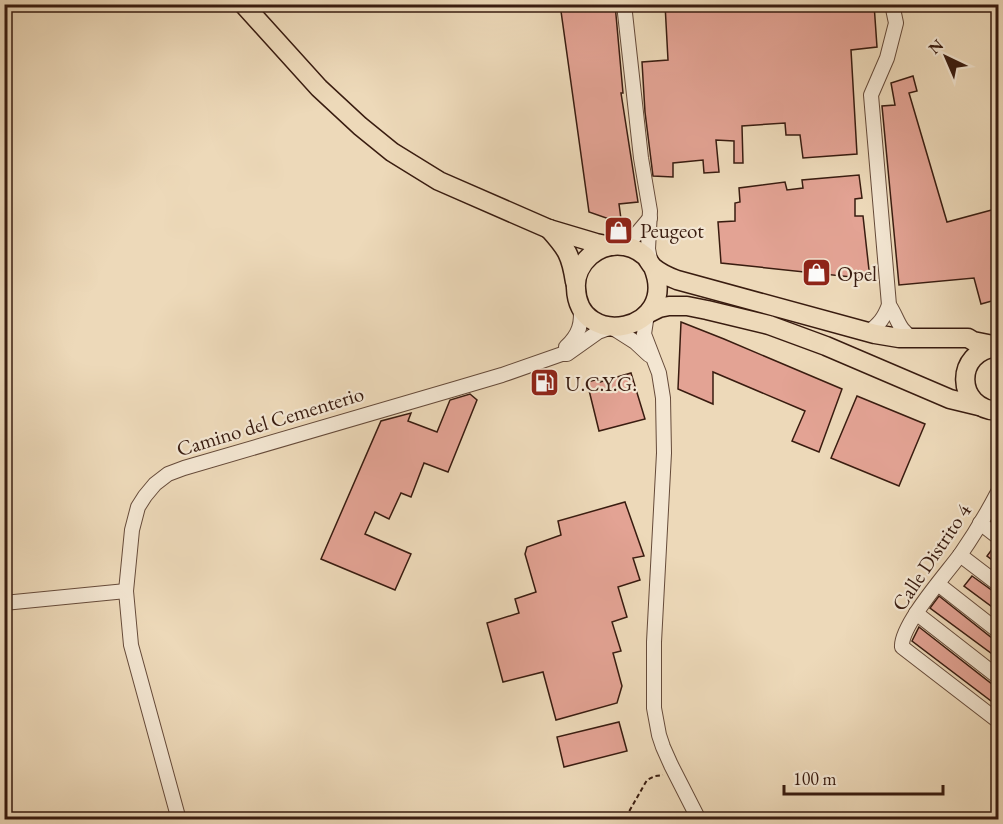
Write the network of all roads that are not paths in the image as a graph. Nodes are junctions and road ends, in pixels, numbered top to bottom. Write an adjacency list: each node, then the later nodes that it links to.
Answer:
1 (243, 4): 5 (main road)
2 (624, 4): 4 (street)
3 (892, 4): 10 (street)
4 (650, 218): 6 (street); 7 (street)
5 (549, 229): 6 (main road); 8 (main road)
6 (618, 246): 7 (main road); 8 (main road)
7 (652, 266): 11 (main road); 13 (main road)
8 (576, 284): 9 (main road)
9 (580, 305): 12 (main road); 18 (street)
10 (890, 305): 13 (street); 15 (street)
11 (647, 314): 12 (main road); 19 (street); 20 (main road)
12 (612, 327): 18 (street, Camino del Cementerio); 19 (street)
13 (867, 333): 15 (main road)
14 (999, 337): 16 (main road)
15 (914, 338): 16 (main road)
16 (968, 338): 17 (main road)
17 (999, 347): 21 (main road)
18 (561, 354): 28 (street, Camino del Cementerio)
19 (653, 358): 35 (street)
20 (950, 399): 21 (main road); 21 (main road)
21 (993, 414)
22 (998, 495): 23 (street, Calle Distrito 4)
23 (980, 523): 24 (street); 25 (street, Calle Distrito 4)
24 (999, 537)
25 (960, 555): 26 (street, Calle Distrito 4); 27 (street)
26 (938, 584): 30 (street, Calle Distrito 4); 31 (street)
27 (999, 584)
28 (126, 591): 29 (street); 34 (street, Camino del Cementerio)
29 (4, 603)
30 (916, 613): 32 (street); 33 (street, Calle Distrito 4)
31 (999, 631)
32 (999, 677)
33 (999, 721)
34 (179, 819)
35 (699, 819)

